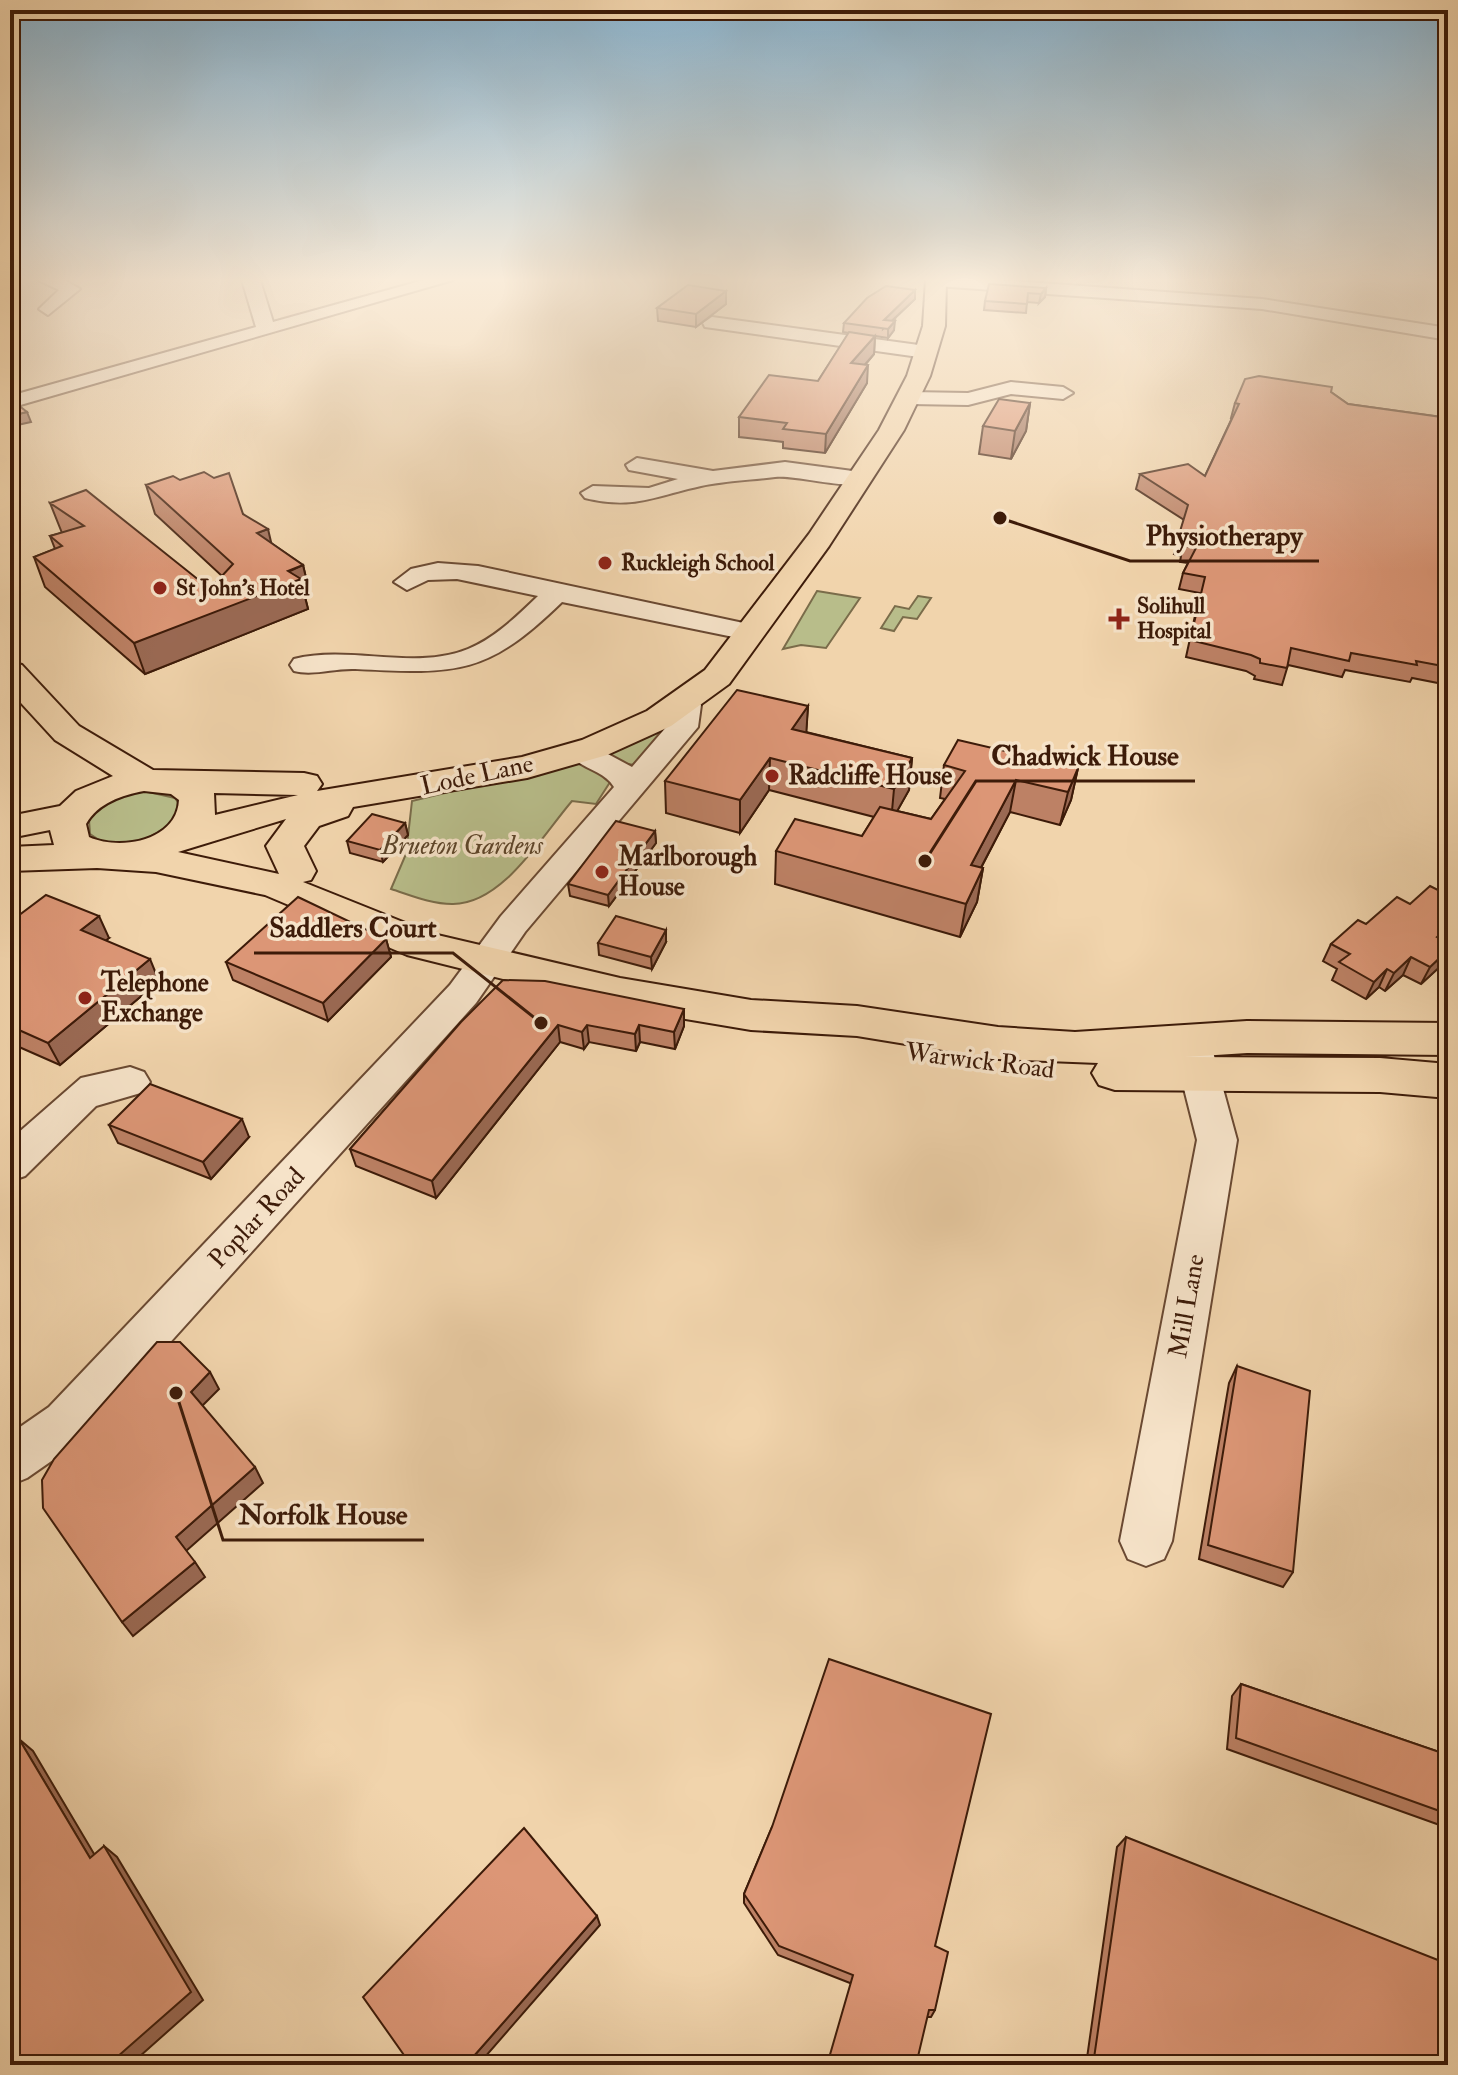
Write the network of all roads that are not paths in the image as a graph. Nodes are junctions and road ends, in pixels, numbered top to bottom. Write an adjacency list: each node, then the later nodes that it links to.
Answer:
1 (100, 377): 5 (street)
2 (917, 377): 4 (main road, Lode Lane)
3 (1063, 393): 4 (street)
4 (910, 398): 8 (main road, Lode Lane)
5 (10, 402)
6 (637, 465): 7 (street)
7 (712, 478): 8 (street); 9 (street)
8 (860, 479): 12 (main road, Lode Lane)
9 (602, 499)
10 (407, 582): 11 (street)
11 (556, 593): 12 (street); 13 (street)
12 (745, 636): 15 (main road, Lode Lane); 18 (main road, Lode Lane)
13 (304, 665)
14 (10, 672): 16 (main road)
15 (686, 705): 17 (main road, Lode Lane); 19 (street)
16 (67, 733): 18 (main road); 21 (main road)
17 (582, 752): 19 (street); 20 (main road, Lode Lane)
18 (156, 780): 21 (main road); 23 (main road)
19 (630, 788): 27 (street)
20 (375, 795): 23 (main road, Lode Lane); 26 (main road)
21 (72, 813): 22 (main road); 24 (main road)
22 (10, 827)
23 (196, 827): 24 (main road, Lode Lane); 26 (main road, Warwick Road)
24 (104, 856): 25 (main road); 27 (main road, Warwick Road)
25 (10, 859)
26 (297, 871): 27 (main road, Warwick Road)
27 (490, 960): 29 (main road, Warwick Road); 33 (street, Poplar Road)
28 (1448, 1039): 29 (main road, Warwick Road)
29 (1194, 1057): 30 (main road, Warwick Road); 34 (street, Mill Lane)
30 (1448, 1081)
31 (130, 1082): 32 (street)
32 (10, 1165)
33 (10, 1462)
34 (1146, 1541)

